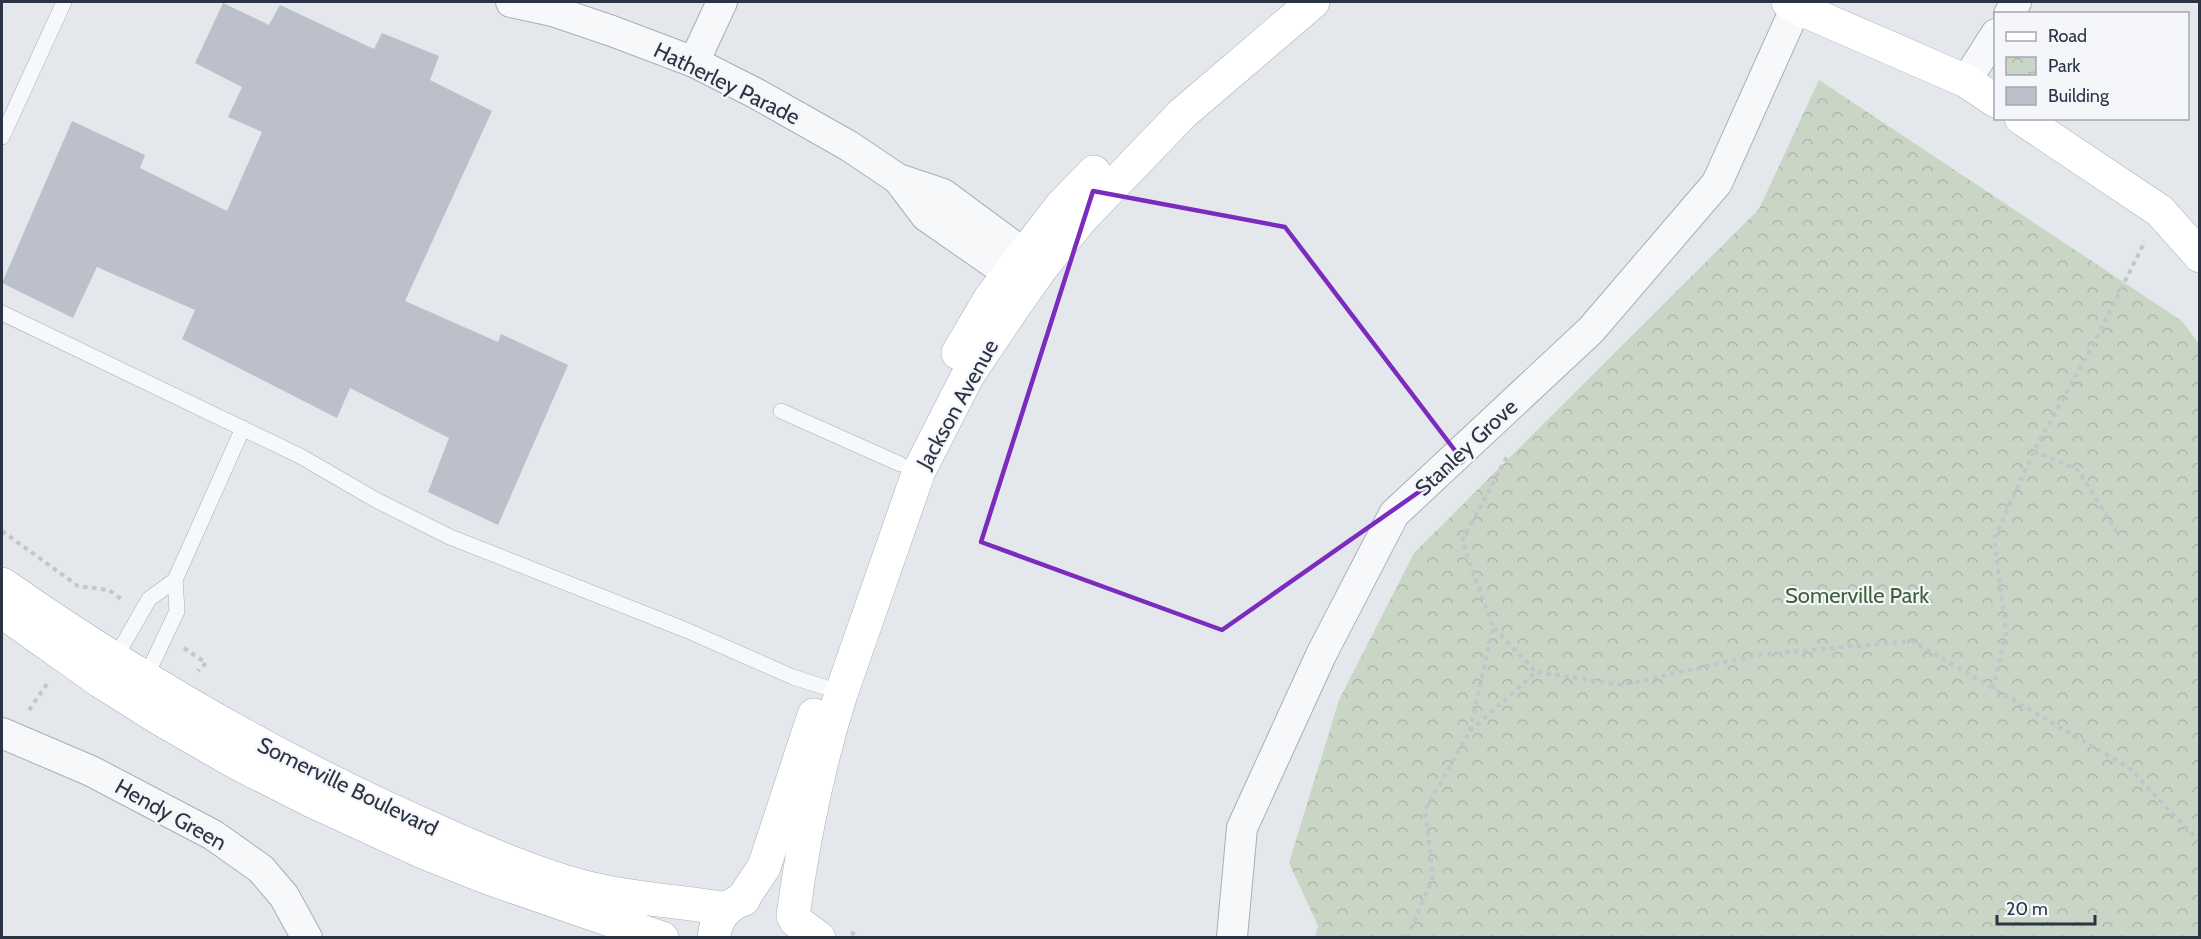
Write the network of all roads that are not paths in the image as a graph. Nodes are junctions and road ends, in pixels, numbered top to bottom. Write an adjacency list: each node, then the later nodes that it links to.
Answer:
1 (64, 2): 12 (lane)
2 (511, 2): 8 (street, Hatherley Parade)
3 (722, 2): 8 (street)
4 (1279, 2): 14 (street, Jackson Avenue)
5 (1312, 2): 14 (street, Jackson Avenue)
6 (1792, 4): 9 (street); 28 (street, Stanley Grove)
7 (1994, 36): 9 (street)
8 (694, 62): 14 (street, Hatherley Parade)
9 (1966, 81): 10 (street)
10 (1994, 100)
11 (2024, 120): 13 (street)
12 (2, 137)
13 (2197, 248)
14 (1026, 270): 18 (street, Jackson Avenue); 27 (street, Jackson Avenue)
15 (2, 313): 17 (lane)
16 (781, 411): 18 (lane)
17 (243, 428): 19 (lane); 23 (lane)
18 (900, 464): 23 (street, Jackson Avenue)
19 (175, 580): 22 (lane); 24 (lane)
20 (2, 584): 22 (street, Somerville Boulevard)
21 (2, 611): 22 (street, Somerville Boulevard)
22 (107, 671): 24 (street, Somerville Boulevard)
23 (824, 687): 26 (street, Jackson Avenue)
24 (139, 690): 26 (street, Somerville Boulevard); 30 (street, Somerville Boulevard)
25 (6, 736): 29 (street, Hendy Green)
26 (728, 915): 27 (street, Somerville Boulevard)
27 (802, 928)
28 (1232, 937)
29 (307, 938)
30 (662, 938)

